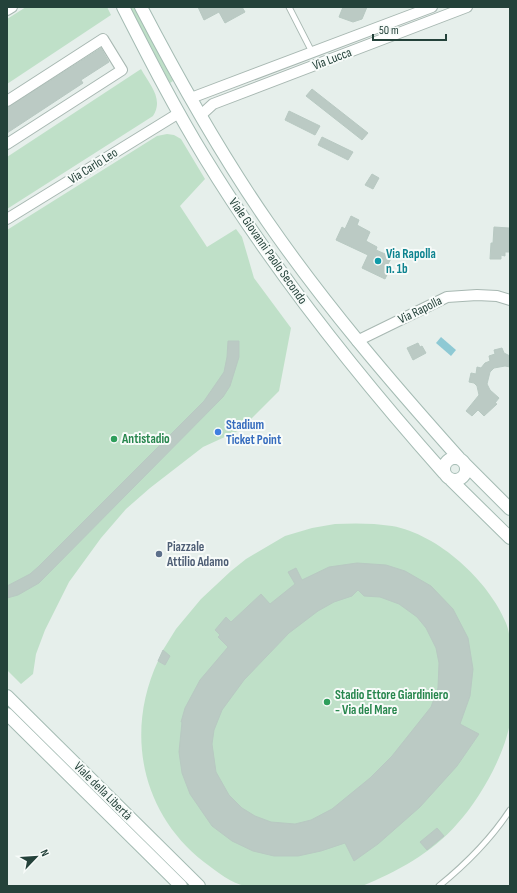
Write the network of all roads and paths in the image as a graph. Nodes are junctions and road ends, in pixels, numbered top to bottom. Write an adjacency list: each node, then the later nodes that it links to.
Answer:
1 (12, 7): 7 (street)
2 (123, 7): 11 (main road, Viale Giovanni Paolo Secondo)
3 (141, 7): 9 (main road, Viale Giovanni Paolo Secondo)
4 (289, 7): 8 (lane)
5 (432, 7): 8 (street, Via Lucca)
6 (467, 7): 12 (street, Via Lucca)
7 (7, 10)
8 (312, 52): 9 (street, Via Lucca)
9 (191, 98): 12 (main road, Viale Giovanni Paolo Secondo)
10 (7, 101): 13 (street)
11 (179, 112): 14 (street, Via Carlo Leo); 17 (main road, Viale Giovanni Paolo Secondo)
12 (201, 115): 16 (main road, Viale Giovanni Paolo Secondo)
13 (7, 144)
14 (7, 219)
15 (510, 300): 16 (street, Via Rapolla)
16 (357, 341): 17 (main road); 18 (main road, Viale Giovanni Paolo Secondo)
17 (341, 352): 19 (main road, Viale Giovanni Paolo Secondo)
18 (462, 461): 19 (main road); 19 (main road); 20 (main road, Viale Giovanni Paolo Secondo)
19 (448, 476): 21 (main road, Viale Giovanni Paolo Secondo)
20 (510, 509)
21 (510, 538)
22 (7, 696): 26 (main road, Viale della Libertà)
23 (7, 714): 25 (main road, Viale della Libertà)
24 (510, 810): 27 (lane)
25 (181, 886)
26 (199, 886)
27 (439, 886)

